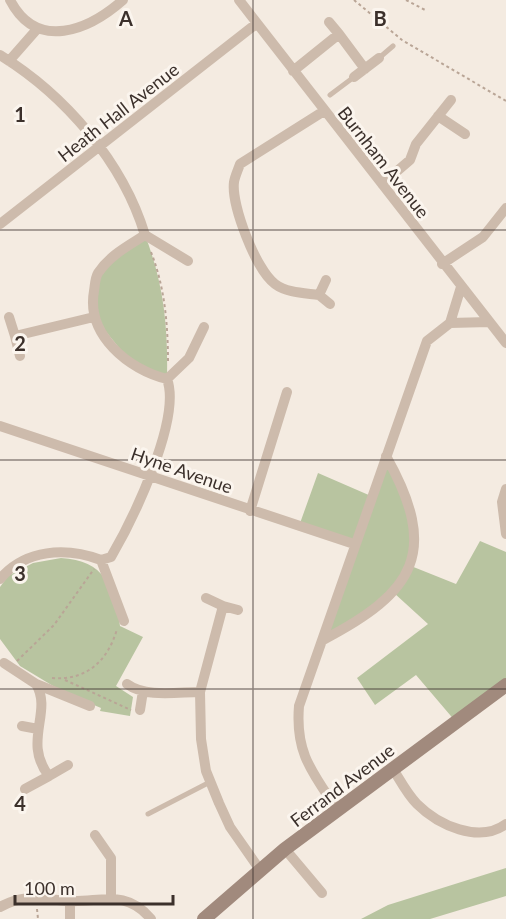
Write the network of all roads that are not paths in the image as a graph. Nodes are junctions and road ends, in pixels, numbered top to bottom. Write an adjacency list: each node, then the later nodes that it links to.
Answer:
1 (10, 0): 6 (street)
2 (123, 0): 6 (street)
3 (238, 0): 5 (street, Burnham Avenue)
4 (329, 22): 7 (street)
5 (256, 24): 12 (street, Burnham Avenue); 19 (street, Heath Hall Avenue)
6 (38, 28): 9 (street)
7 (339, 34): 11 (street); 12 (street)
8 (393, 46): 10 (lane)
9 (5, 58): 19 (street)
10 (379, 58): 11 (street)
11 (364, 69): 13 (street)
12 (293, 71): 16 (street, Burnham Avenue)
13 (354, 77): 14 (lane)
14 (330, 95)
15 (451, 100): 17 (street)
16 (324, 111): 20 (street, Burnham Avenue); 28 (street)
17 (438, 116): 18 (street); 20 (street)
18 (465, 134)
19 (101, 147): 22 (street, Heath Hall Avenue); 23 (street)
20 (382, 184): 25 (street, Burnham Avenue)
21 (506, 208): 25 (street)
22 (0, 224)
23 (145, 235): 24 (street); 31 (street)
24 (188, 261)
25 (442, 264): 27 (street, Burnham Avenue)
26 (326, 280): 28 (street)
27 (461, 287): 32 (street, Burnham Avenue); 33 (street)
28 (319, 295): 29 (street)
29 (330, 304)
30 (9, 317): 35 (street)
31 (94, 317): 35 (street); 38 (street)
32 (489, 322): 33 (street); 36 (street, Burnham Avenue)
33 (450, 323): 41 (street)
34 (204, 327): 38 (street)
35 (15, 336): 37 (street)
36 (506, 343)
37 (20, 356)
38 (167, 379): 42 (street)
39 (287, 392): 44 (street)
40 (0, 426): 42 (street, Hyne Avenue)
41 (386, 456): 46 (street); 54 (street)
42 (150, 477): 44 (street, Hyne Avenue); 47 (street)
43 (506, 489): 45 (street)
44 (250, 511): 46 (street, Hyne Avenue)
45 (506, 534)
46 (354, 544): 54 (street)
47 (101, 560): 48 (street); 53 (street)
48 (4, 565): 49 (street)
49 (0, 579)
50 (206, 598): 51 (street)
51 (223, 606): 52 (street); 60 (street)
52 (238, 610)
53 (121, 623)
54 (323, 640): 70 (street)
55 (4, 663): 56 (street)
56 (36, 684): 61 (street); 64 (street)
57 (127, 684): 59 (street)
58 (506, 685): 66 (street, Ferrand Avenue)
59 (143, 691): 60 (street); 62 (street)
60 (200, 692): 68 (street)
61 (90, 706)
62 (140, 710)
63 (21, 726): 64 (street)
64 (38, 729): 67 (street)
65 (68, 765): 67 (street)
66 (393, 769): 70 (street, Ferrand Avenue); 72 (street)
67 (49, 776): 69 (street)
68 (211, 782): 71 (lane); 75 (street)
69 (26, 789)
70 (338, 811): 74 (street, Ferrand Avenue)
71 (148, 814)
72 (506, 824)
73 (94, 836): 77 (street)
74 (285, 849): 75 (street, Ferrand Avenue); 76 (street)
75 (260, 870): 82 (street, Ferrand Avenue)
76 (322, 893)
77 (111, 897): 78 (street); 81 (street)
78 (70, 901): 79 (street); 80 (street)
79 (0, 907)
80 (70, 919)
81 (151, 919)
82 (204, 919)

